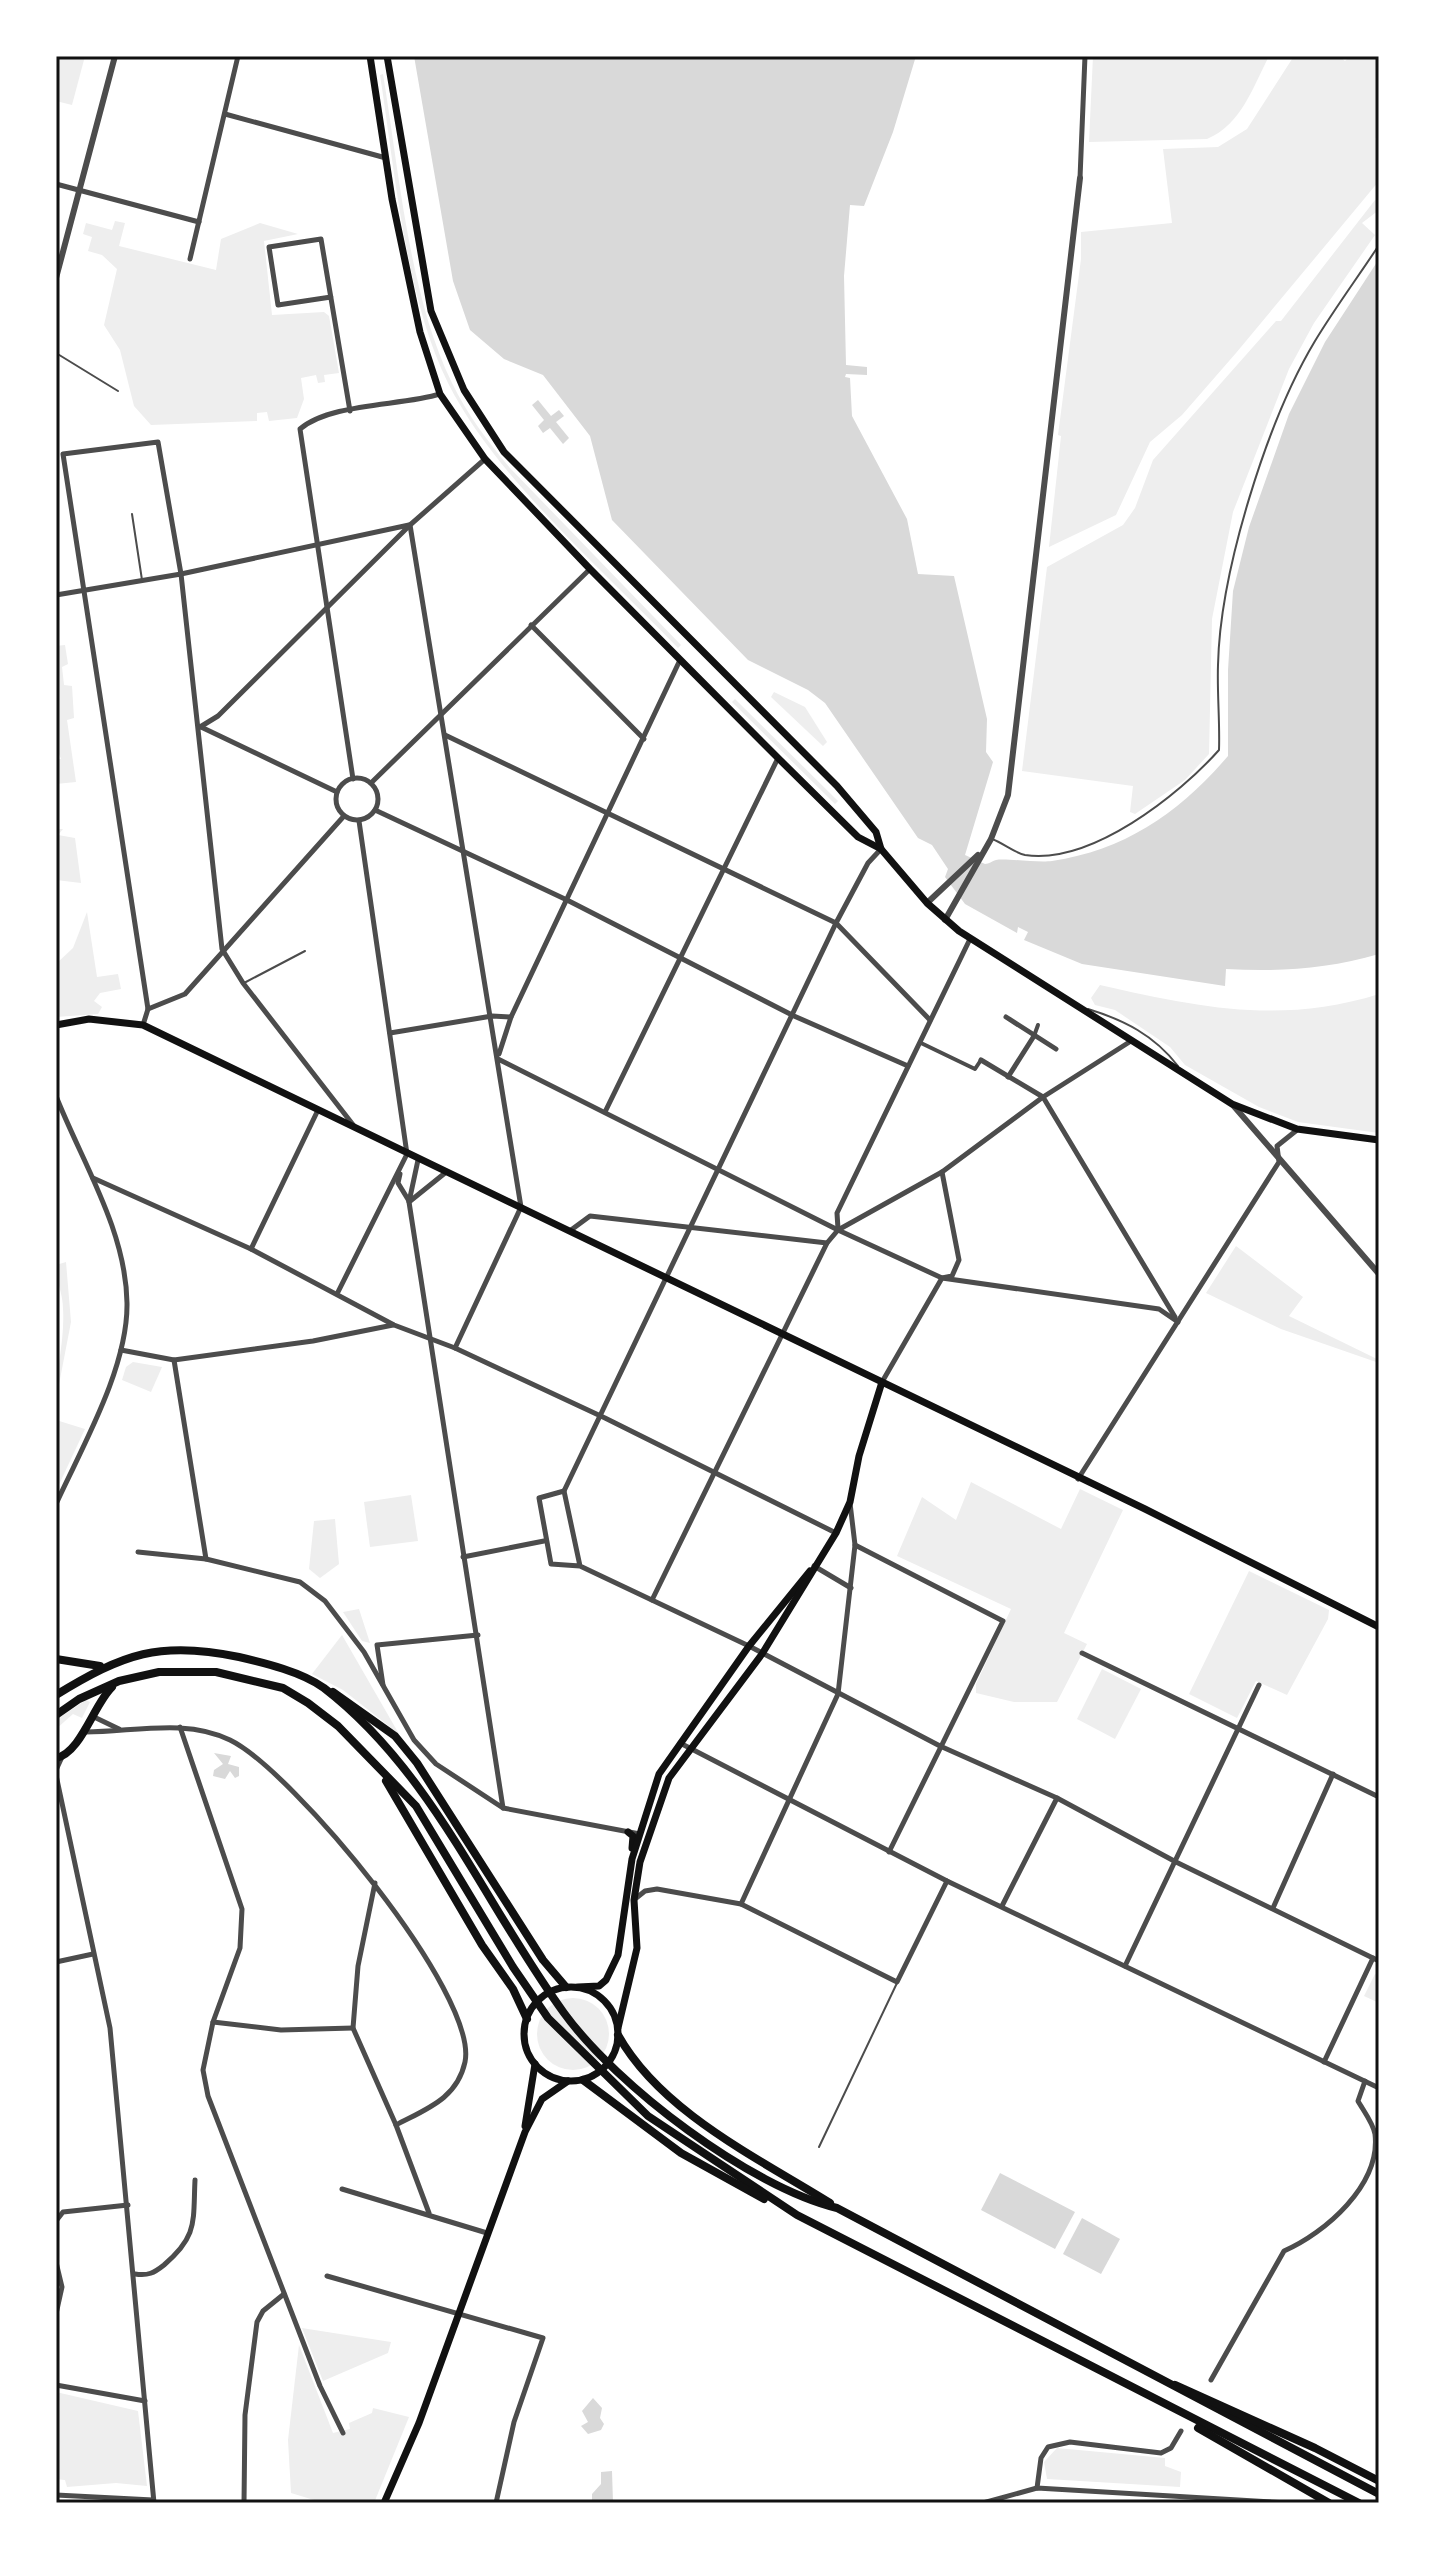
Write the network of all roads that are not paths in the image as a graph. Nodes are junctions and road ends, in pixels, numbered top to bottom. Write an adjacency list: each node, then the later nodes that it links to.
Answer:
1 (115, 56): 10 (street)
2 (238, 56): 6 (street)
3 (370, 56): 7 (main road)
4 (387, 56): 46 (main road)
5 (1085, 56): 8 (street)
6 (225, 114): 7 (street); 11 (street)
7 (387, 158): 19 (main road)
8 (1080, 178): 45 (street)
9 (56, 184): 10 (street)
10 (80, 190): 11 (street); 14 (street)
11 (199, 222): 13 (street)
12 (1379, 245): 45 (lane)
13 (190, 259)
14 (58, 264): 15 (street)
15 (56, 278)
16 (331, 297): 16 (street); 20 (street)
17 (56, 353): 18 (lane)
18 (118, 391)
19 (440, 394): 20 (street); 21 (main road)
20 (350, 411): 24 (street)
21 (485, 459): 23 (street); 25 (main road)
22 (132, 514): 27 (lane)
23 (410, 525): 24 (street); 30 (street); 33 (street)
24 (319, 545): 26 (street); 30 (street)
25 (590, 569): 31 (street); 32 (main road)
26 (181, 574): 27 (street); 28 (street); 34 (street)
27 (142, 580): 28 (street)
28 (82, 589): 29 (street); 62 (street)
29 (56, 595)
30 (328, 607): 34 (street); 38 (street)
31 (531, 625): 33 (street); 36 (street)
32 (680, 659): 36 (street); 37 (main road)
33 (441, 716): 35 (street); 39 (street)
34 (200, 727): 40 (street); 55 (street)
35 (444, 735): 42 (street); 48 (street)
36 (644, 739): 42 (street)
37 (778, 758): 46 (main road); 49 (street)
38 (353, 779): 39 (street); 40 (street)
39 (371, 783): 41 (street)
40 (337, 792): 43 (street)
41 (375, 810): 44 (street); 48 (street)
42 (608, 811): 49 (street); 50 (street)
43 (344, 816): 44 (street); 55 (street)
44 (359, 821): 71 (street)
45 (991, 839): 47 (street)
46 (881, 849): 51 (main road); 53 (street)
47 (983, 850): 51 (street); 52 (street)
48 (462, 851): 50 (street); 63 (street)
49 (725, 869): 53 (street); 57 (street)
50 (567, 900): 57 (street); 65 (street)
51 (927, 903): 52 (main road)
52 (945, 920): 54 (main road)
53 (836, 923): 64 (street); 67 (street)
54 (970, 939): 59 (main road); 67 (street)
55 (222, 949): 58 (street); 62 (street)
56 (305, 951): 58 (lane)
57 (682, 960): 64 (street); 85 (street)
58 (243, 983): 86 (street)
59 (1061, 994): 60 (street); 61 (main road)
60 (1054, 1003)
61 (1079, 1006): 73 (main road); 79 (lane)
62 (148, 1009): 69 (street)
63 (492, 1016): 65 (street); 71 (street); 76 (street)
64 (794, 1016): 78 (street); 93 (street)
65 (511, 1017): 76 (street)
66 (1006, 1017): 72 (street)
67 (930, 1020): 74 (street)
68 (56, 1025): 69 (main road)
69 (143, 1025): 84 (main road)
70 (1038, 1025): 72 (street)
71 (390, 1033): 89 (street)
72 (1034, 1036): 75 (street); 80 (street)
73 (1131, 1041): 79 (main road); 82 (street)
74 (921, 1043): 77 (street); 78 (street)
75 (1056, 1049)
76 (497, 1058): 85 (street); 98 (street)
77 (981, 1060): 80 (street)
78 (908, 1066): 101 (street)
79 (1183, 1073): 83 (main road)
80 (1008, 1077): 82 (street)
81 (56, 1096): 96 (street)
82 (1043, 1097): 94 (street); 108 (street)
83 (1232, 1104): 87 (main road); 91 (street)
84 (318, 1110): 86 (main road); 103 (street)
85 (605, 1112): 93 (street)
86 (355, 1128): 89 (main road)
87 (1297, 1129): 88 (main road); 91 (street)
88 (1379, 1140)
89 (407, 1154): 90 (main road); 92 (street)
90 (418, 1160): 95 (main road); 97 (street)
91 (1279, 1162): 104 (street); 108 (street)
92 (401, 1166): 97 (street); 107 (street)
93 (719, 1169): 99 (street); 101 (street)
94 (942, 1172): 101 (street); 106 (street)
95 (445, 1173): 97 (street); 98 (main road)
96 (93, 1178): 103 (street); 113 (street)
97 (409, 1202): 111 (street)
98 (521, 1207): 100 (main road); 112 (street)
99 (690, 1228): 100 (street); 102 (street); 105 (street)
100 (571, 1230): 105 (main road)
101 (838, 1230): 102 (street); 106 (street)
102 (827, 1243): 110 (street)
103 (251, 1249): 107 (street)
104 (1379, 1274)
105 (666, 1278): 110 (main road); 116 (street)
106 (942, 1278): 108 (street); 115 (street)
107 (338, 1292): 109 (street)
108 (1178, 1322): 118 (street)
109 (394, 1325): 111 (street); 114 (street)
110 (782, 1334): 115 (main road); 117 (street)
111 (430, 1340): 112 (street); 126 (street)
112 (455, 1348): 116 (street)
113 (121, 1350): 114 (street); 121 (street)
114 (174, 1360): 127 (street)
115 (882, 1382): 118 (main road); 120 (main road)
116 (601, 1416): 117 (street); 119 (street)
117 (713, 1471): 122 (street); 131 (street)
118 (1078, 1479): 132 (main road)
119 (564, 1491): 123 (street); 128 (street)
120 (850, 1502): 122 (main road); 124 (street)
121 (56, 1504)
122 (836, 1533): 129 (main road)
123 (544, 1541): 126 (street); 128 (street)
124 (855, 1545): 130 (street); 152 (street)
125 (138, 1552): 127 (street)
126 (463, 1557): 133 (street)
127 (206, 1559): 142 (street)
128 (580, 1566): 131 (street)
129 (814, 1566): 130 (street); 134 (main road); 136 (main road)
130 (851, 1588): 143 (street)
131 (652, 1600): 134 (street)
132 (1379, 1627)
133 (478, 1635): 142 (street); 161 (street)
134 (749, 1646): 136 (street); 151 (main road)
135 (1082, 1653): 149 (street)
136 (762, 1654): 143 (street); 153 (main road)
137 (56, 1659): 138 (highway)
138 (100, 1666): 141 (highway); 144 (highway)
139 (119, 1681): 145 (highway); 146 (highway); 155 (highway)
140 (1259, 1685): 149 (street)
141 (322, 1687): 178 (highway); 196 (highway)
142 (383, 1690): 161 (street)
143 (838, 1694): 152 (street); 160 (street)
144 (56, 1695)
145 (56, 1715)
146 (92, 1716): 148 (street); 150 (highway)
147 (180, 1727): 148 (street); 167 (street); 181 (street)
148 (124, 1730): 150 (street)
149 (1238, 1730): 157 (street); 165 (street)
150 (86, 1732): 154 (highway)
151 (680, 1742): 153 (street); 163 (main road)
152 (940, 1746): 159 (street); 164 (street)
153 (691, 1751): 160 (street); 168 (main road)
154 (59, 1758): 156 (street)
155 (377, 1767): 180 (highway); 198 (highway)
156 (56, 1772): 173 (street)
157 (1333, 1774): 158 (street); 172 (street)
158 (1379, 1797)
159 (1057, 1798): 165 (street); 171 (street)
160 (790, 1800): 164 (street); 170 (street)
161 (503, 1808): 162 (street)
162 (628, 1832): 163 (street); 169 (main road)
163 (640, 1834): 169 (main road)
164 (889, 1852): 166 (street)
165 (1176, 1862): 172 (street); 176 (street)
166 (947, 1881): 171 (street); 177 (street)
167 (375, 1882): 182 (street); 190 (street)
168 (634, 1900): 170 (street); 183 (main road)
169 (624, 1901): 179 (main road)
170 (741, 1904): 177 (street)
171 (1002, 1906): 176 (street)
172 (1273, 1908): 174 (street)
173 (93, 1954): 175 (street); 195 (street)
174 (1376, 1959): 184 (street)
175 (56, 1962)
176 (1125, 1967): 184 (street)
177 (897, 1982): 192 (lane)
178 (566, 1987): 179 (main road); 180 (main road)
179 (578, 1987): 183 (main road)
180 (527, 2019): 185 (main road)
181 (213, 2022): 182 (street); 204 (street)
182 (353, 2028): 190 (street)
183 (618, 2031): 186 (main road); 196 (highway)
184 (1324, 2062): 188 (street)
185 (535, 2064): 187 (main road); 191 (main road)
186 (583, 2080): 187 (main road); 198 (highway)
187 (568, 2081): 191 (main road)
188 (1365, 2081): 189 (street); 207 (street)
189 (1379, 2088)
190 (396, 2125): 197 (street)
191 (525, 2132): 200 (main road)
192 (819, 2147)
193 (195, 2180): 202 (street)
194 (342, 2189): 197 (street)
195 (128, 2205): 199 (street); 202 (street)
196 (837, 2208): 208 (highway)
197 (429, 2213): 200 (street)
198 (797, 2215): 211 (highway)
199 (56, 2221)
200 (487, 2233): 206 (main road)
201 (56, 2262): 205 (street)
202 (135, 2274): 210 (street)
203 (327, 2276): 206 (street)
204 (284, 2294): 213 (street); 219 (street)
205 (56, 2314)
206 (456, 2316): 220 (main road); 221 (street)
207 (1211, 2380)
208 (1163, 2382): 214 (highway); 216 (highway)
209 (56, 2385): 210 (street)
210 (145, 2401): 218 (street)
211 (1162, 2405): 224 (highway); 225 (highway)
212 (1181, 2431): 215 (street)
213 (343, 2433)
214 (1379, 2481)
215 (1037, 2488): 222 (street); 223 (street)
216 (1379, 2494)
217 (56, 2495): 218 (street)
218 (154, 2502)
219 (244, 2503)
220 (384, 2503)
221 (496, 2503)
222 (983, 2503)
223 (1288, 2503)
224 (1329, 2503)
225 (1359, 2503)

